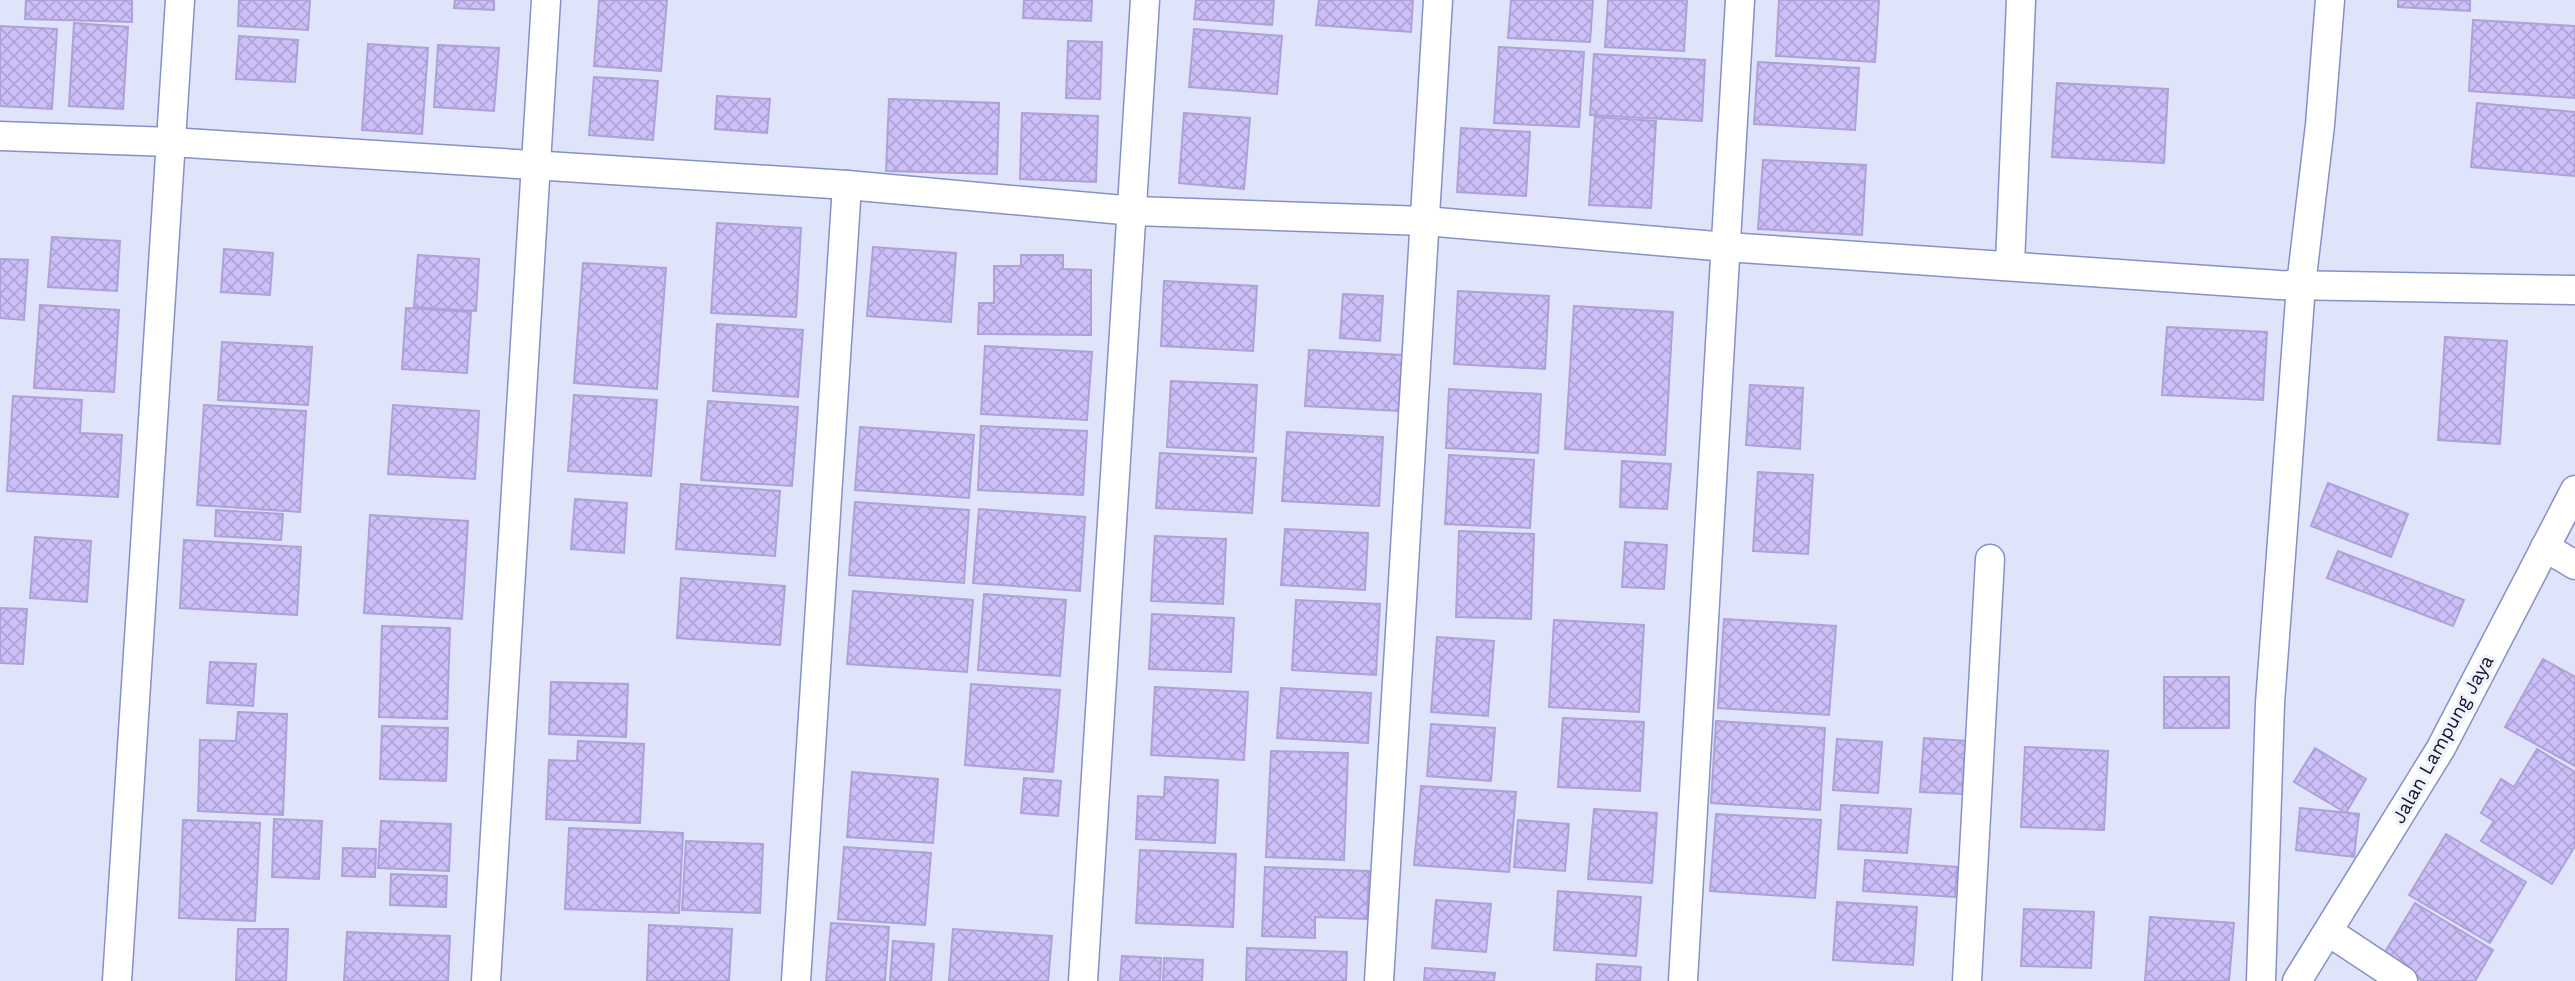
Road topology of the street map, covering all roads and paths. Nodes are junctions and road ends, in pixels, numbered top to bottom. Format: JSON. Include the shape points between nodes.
{"nodes":[{"id":1,"x":180,"y":0,"type":"edge"},
{"id":2,"x":546,"y":0,"type":"edge"},
{"id":3,"x":1145,"y":0,"type":"edge"},
{"id":4,"x":1438,"y":0,"type":"edge"},
{"id":5,"x":1740,"y":0,"type":"edge"},
{"id":6,"x":2021,"y":0,"type":"edge"},
{"id":7,"x":2330,"y":0,"type":"edge"},
{"id":8,"x":0,"y":136,"type":"edge"},
{"id":9,"x":171,"y":142,"type":"junction"},
{"id":10,"x":537,"y":166,"type":"junction"},
{"id":11,"x":847,"y":185,"type":"junction"},
{"id":12,"x":1134,"y":211,"type":"junction"},
{"id":13,"x":1425,"y":221,"type":"junction"},
{"id":14,"x":1727,"y":247,"type":"junction"},
{"id":15,"x":2010,"y":264,"type":"junction"},
{"id":16,"x":2301,"y":285,"type":"junction"},
{"id":17,"x":2575,"y":290,"type":"edge"},
{"id":18,"x":2575,"y":487,"type":"edge"},
{"id":19,"x":2545,"y":547,"type":"junction"},
{"id":20,"x":1990,"y":559,"type":"dead end"},
{"id":21,"x":2575,"y":565,"type":"edge"},
{"id":22,"x":2329,"y":932,"type":"junction"},
{"id":23,"x":117,"y":981,"type":"edge"},
{"id":24,"x":486,"y":981,"type":"edge"},
{"id":25,"x":796,"y":981,"type":"edge"},
{"id":26,"x":1083,"y":981,"type":"edge"},
{"id":27,"x":1379,"y":981,"type":"edge"},
{"id":28,"x":1683,"y":981,"type":"edge"},
{"id":29,"x":1967,"y":981,"type":"edge"},
{"id":30,"x":2261,"y":981,"type":"edge"},
{"id":31,"x":2297,"y":981,"type":"edge"},
{"id":32,"x":2403,"y":981,"type":"edge"}],
"edges":[{"from":1,"to":9,"type":"street"},
{"from":2,"to":10,"type":"street"},
{"from":3,"to":12,"type":"street"},
{"from":4,"to":13,"type":"street"},
{"from":5,"to":14,"type":"street"},
{"from":6,"to":15,"type":"street"},
{"from":7,"to":16,"type":"street"},
{"from":8,"to":9,"type":"street"},
{"from":9,"to":10,"type":"street"},
{"from":9,"to":23,"type":"street"},
{"from":10,"to":11,"type":"street"},
{"from":10,"to":24,"type":"street"},
{"from":11,"to":12,"type":"street"},
{"from":11,"to":25,"type":"street"},
{"from":12,"to":13,"type":"street"},
{"from":12,"to":26,"type":"street"},
{"from":13,"to":14,"type":"street"},
{"from":13,"to":27,"type":"street"},
{"from":14,"to":15,"type":"street"},
{"from":14,"to":28,"type":"street"},
{"from":15,"to":16,"type":"street"},
{"from":16,"to":17,"type":"street"},
{"from":16,"to":30,"type":"street","via":[[2270,704]]},
{"from":18,"to":19,"type":"street","name":"Jalan Lampung Jaya"},
{"from":19,"to":21,"type":"street"},
{"from":19,"to":22,"type":"street","name":"Jalan Lampung Jaya","via":[[2441,748]]},
{"from":20,"to":29,"type":"street"},
{"from":22,"to":31,"type":"street","name":"Jalan Lampung Jaya"},
{"from":22,"to":32,"type":"street"}]}
